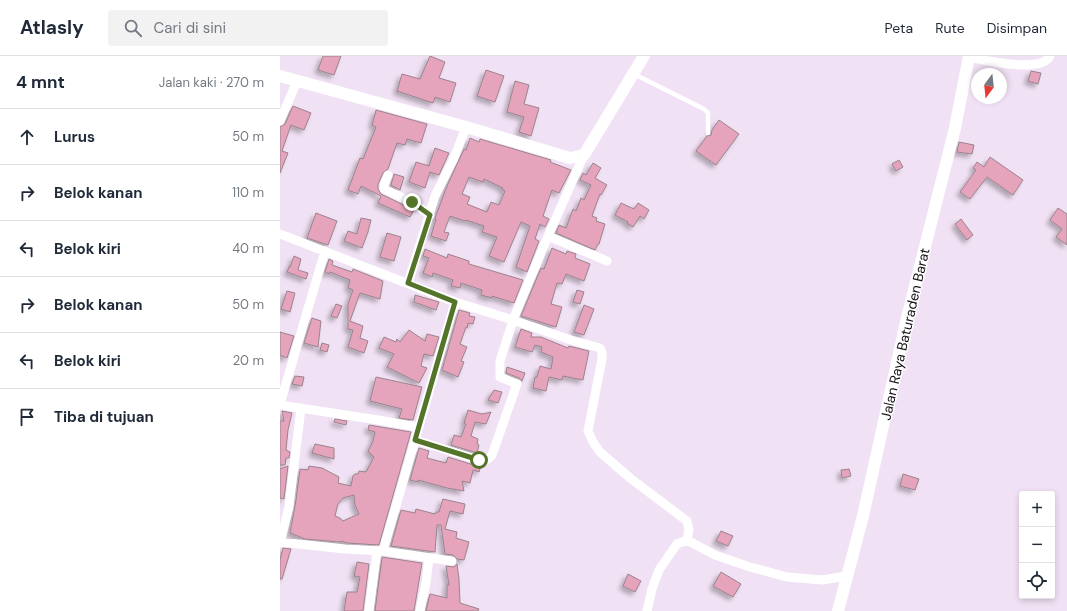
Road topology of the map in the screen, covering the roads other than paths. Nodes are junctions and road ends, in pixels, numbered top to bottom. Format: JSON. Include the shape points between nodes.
{"nodes":[{"id":1,"x":644,"y":56,"type":"edge"},
{"id":2,"x":1050,"y":56,"type":"edge"},
{"id":3,"x":968,"y":57,"type":"edge"},
{"id":4,"x":634,"y":74,"type":"junction"},
{"id":5,"x":280,"y":76,"type":"edge"},
{"id":6,"x":297,"y":81,"type":"junction"},
{"id":7,"x":280,"y":121,"type":"edge"},
{"id":8,"x":466,"y":127,"type":"junction"},
{"id":9,"x":708,"y":133,"type":"dead end"},
{"id":10,"x":584,"y":155,"type":"junction"},
{"id":11,"x":388,"y":175,"type":"dead end"},
{"id":12,"x":430,"y":215,"type":"junction"},
{"id":13,"x":280,"y":234,"type":"edge"},
{"id":14,"x":548,"y":236,"type":"junction"},
{"id":15,"x":325,"y":251,"type":"junction"},
{"id":16,"x":607,"y":261,"type":"dead end"},
{"id":17,"x":408,"y":283,"type":"junction"},
{"id":18,"x":455,"y":302,"type":"junction"},
{"id":19,"x":513,"y":320,"type":"junction"},
{"id":20,"x":280,"y":404,"type":"edge"},
{"id":21,"x":301,"y":408,"type":"junction"},
{"id":22,"x":418,"y":427,"type":"junction"},
{"id":23,"x":415,"y":440,"type":"junction"},
{"id":24,"x":687,"y":540,"type":"junction"},
{"id":25,"x":280,"y":542,"type":"edge"},
{"id":26,"x":380,"y":551,"type":"junction"},
{"id":27,"x":429,"y":558,"type":"junction"},
{"id":28,"x":452,"y":561,"type":"dead end"},
{"id":29,"x":847,"y":576,"type":"junction"},
{"id":30,"x":369,"y":611,"type":"edge"},
{"id":31,"x":420,"y":611,"type":"edge"},
{"id":32,"x":647,"y":611,"type":"edge"},
{"id":33,"x":838,"y":611,"type":"edge"}],
"edges":[{"from":1,"to":4,"type":"street"},
{"from":2,"to":3,"type":"street","via":[[1043,62],[1022,65]]},
{"from":3,"to":29,"type":"street","name":"Jalan Raya Baturaden Barat","via":[[955,128],[906,322],[863,516]]},
{"from":4,"to":9,"type":"lane","via":[[704,109],[708,113]]},
{"from":4,"to":10,"type":"street"},
{"from":5,"to":6,"type":"street"},
{"from":6,"to":7,"type":"street"},
{"from":6,"to":8,"type":"street"},
{"from":8,"to":10,"type":"street","via":[[570,158]]},
{"from":8,"to":12,"type":"street","via":[[435,196]]},
{"from":10,"to":14,"type":"street"},
{"from":11,"to":12,"type":"street","via":[[384,189],[412,202]]},
{"from":12,"to":17,"type":"street"},
{"from":13,"to":15,"type":"street"},
{"from":14,"to":16,"type":"street"},
{"from":14,"to":19,"type":"street"},
{"from":15,"to":17,"type":"street"},
{"from":15,"to":20,"type":"street"},
{"from":17,"to":18,"type":"street"},
{"from":18,"to":19,"type":"street"},
{"from":18,"to":22,"type":"street"},
{"from":19,"to":23,"type":"street","via":[[500,361],[500,377],[517,384],[492,455],[488,459],[479,460]]},
{"from":19,"to":24,"type":"street","via":[[600,348],[602,359],[588,431],[592,442],[630,478],[687,521]]},
{"from":20,"to":21,"type":"street"},
{"from":21,"to":22,"type":"street"},
{"from":21,"to":25,"type":"street","via":[[289,507]]},
{"from":22,"to":23,"type":"street"},
{"from":23,"to":26,"type":"street"},
{"from":24,"to":29,"type":"street","via":[[715,555],[787,577],[822,580]]},
{"from":24,"to":32,"type":"street","via":[[677,544],[659,570]]},
{"from":25,"to":26,"type":"street"},
{"from":26,"to":27,"type":"street"},
{"from":26,"to":30,"type":"street"},
{"from":27,"to":28,"type":"street"},
{"from":27,"to":31,"type":"street"},
{"from":29,"to":33,"type":"street","name":"Jalan Raya Baturaden Barat"}]}
